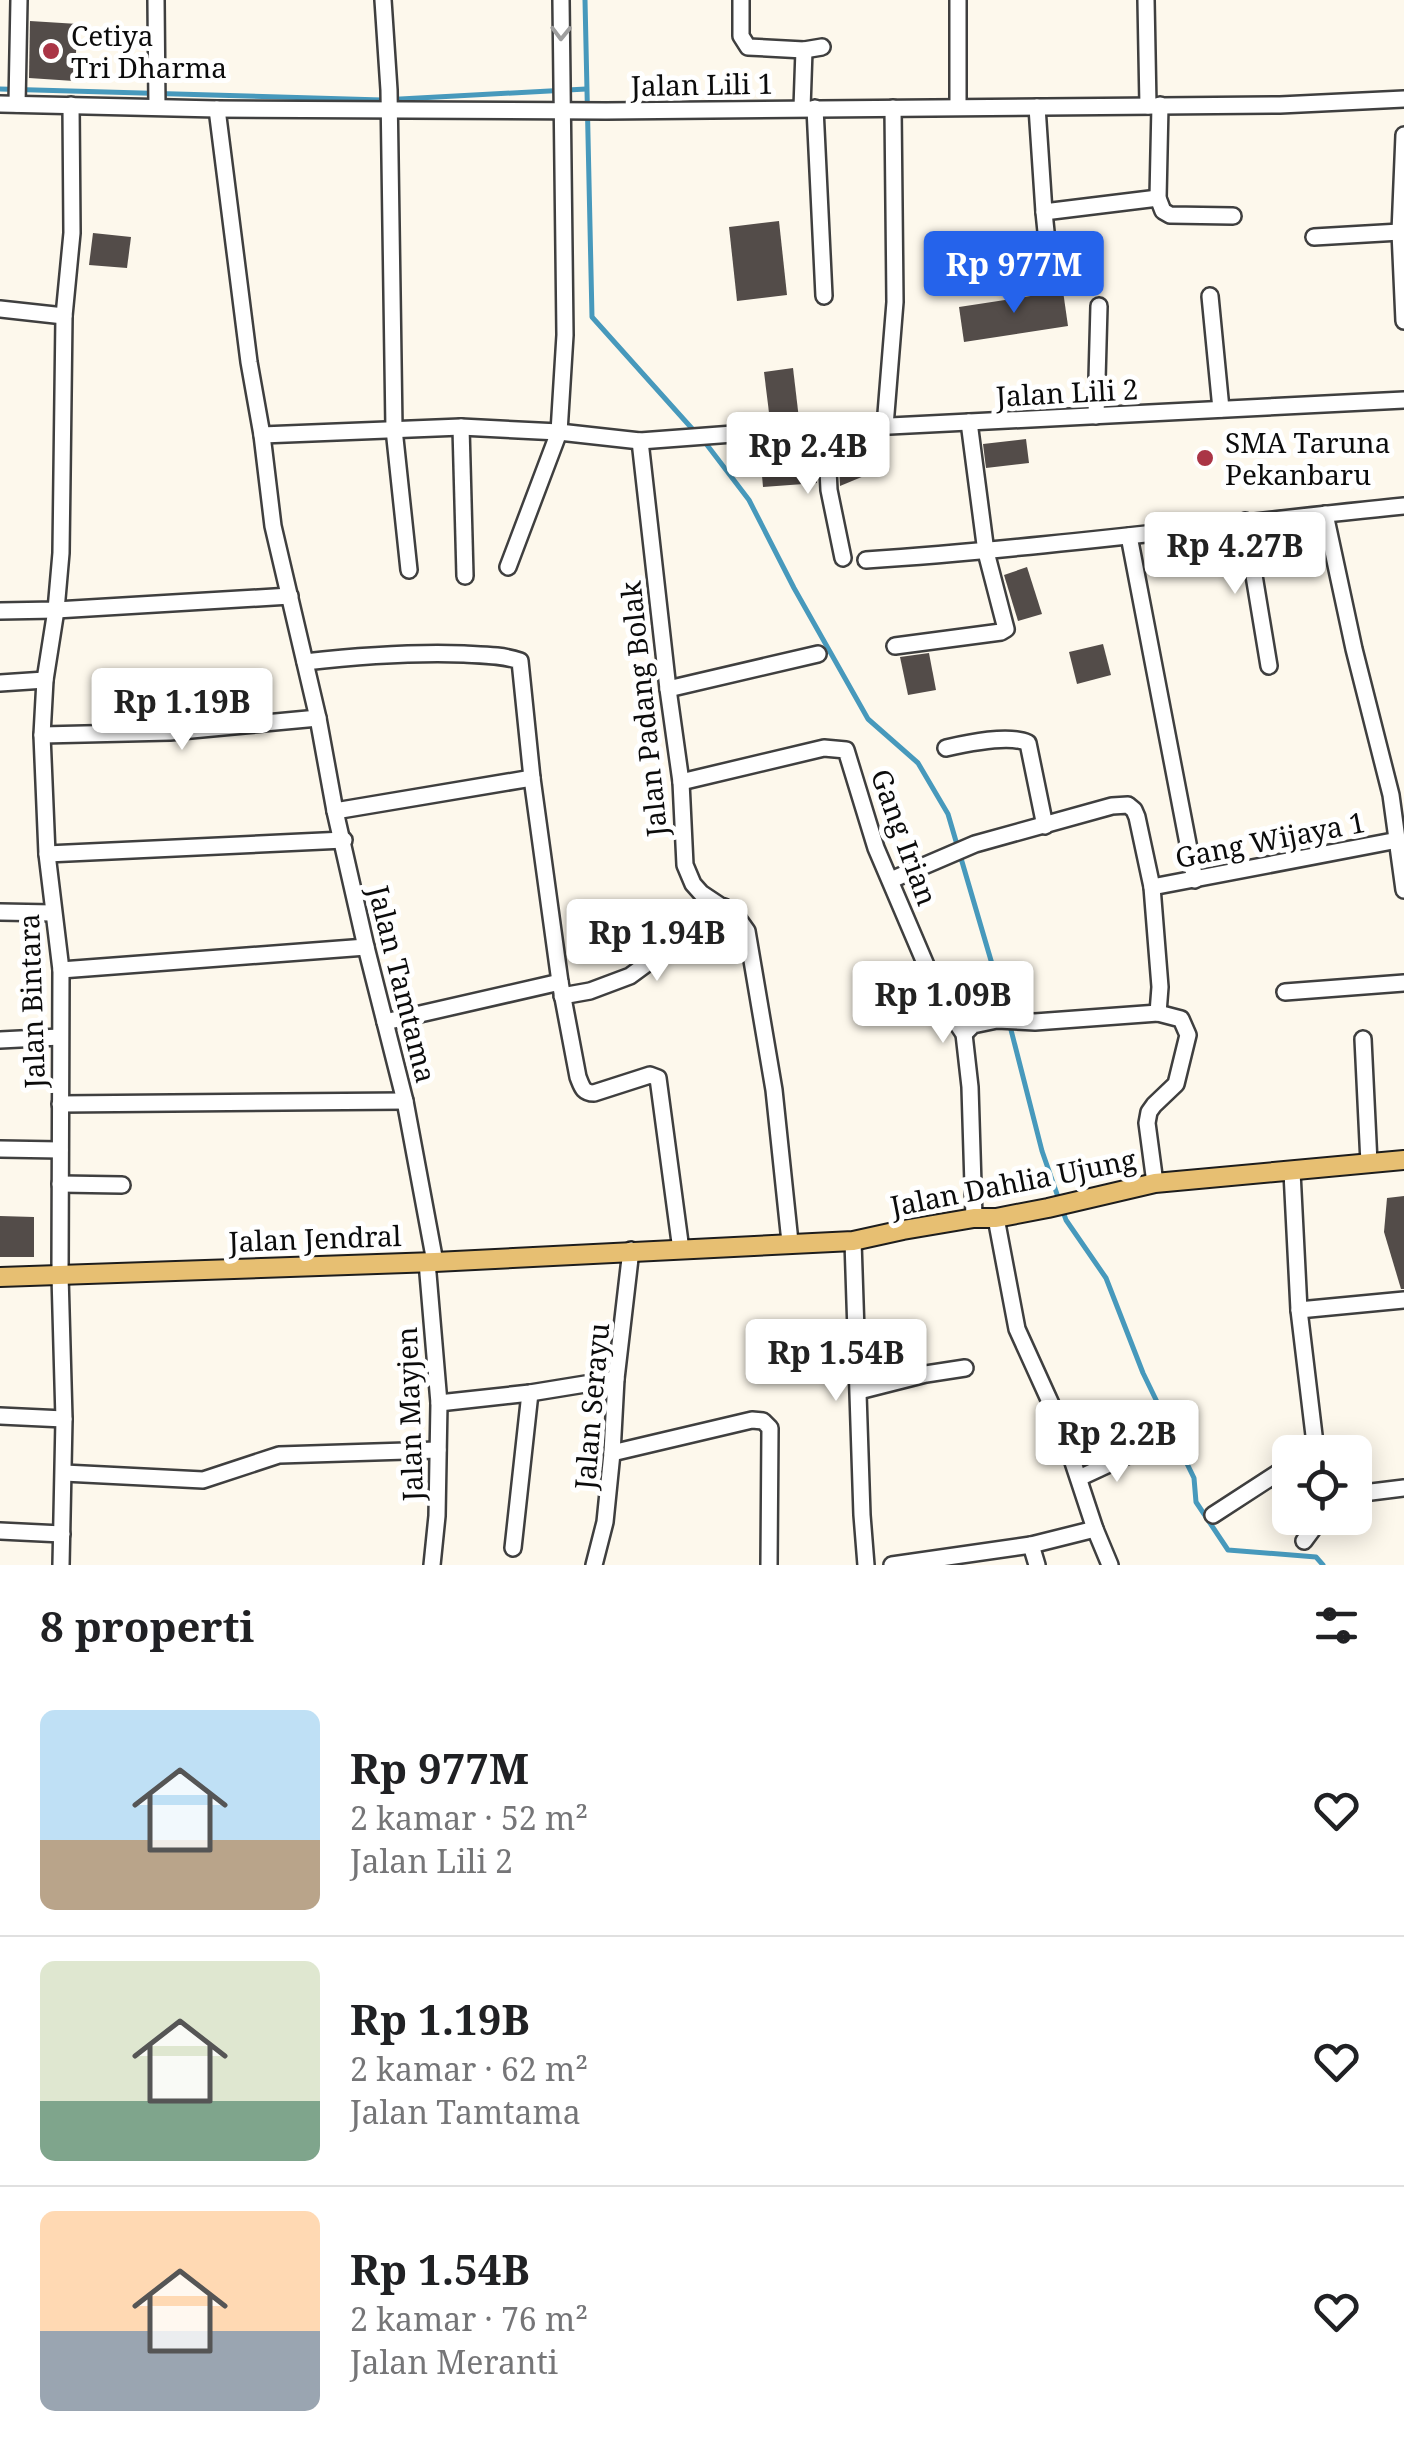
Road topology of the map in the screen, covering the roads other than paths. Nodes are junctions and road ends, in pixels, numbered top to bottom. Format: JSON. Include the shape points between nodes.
{"nodes":[{"id":1,"x":19,"y":0,"type":"edge"},
{"id":2,"x":156,"y":0,"type":"edge"},
{"id":3,"x":384,"y":0,"type":"edge"},
{"id":4,"x":562,"y":0,"type":"edge"},
{"id":5,"x":740,"y":0,"type":"edge"},
{"id":6,"x":958,"y":0,"type":"edge"},
{"id":7,"x":1146,"y":0,"type":"edge"},
{"id":8,"x":822,"y":46,"type":"dead end"},
{"id":9,"x":804,"y":50,"type":"junction"},
{"id":10,"x":1404,"y":100,"type":"edge"},
{"id":11,"x":11,"y":101,"type":"edge"},
{"id":12,"x":70,"y":105,"type":"junction"},
{"id":13,"x":564,"y":106,"type":"junction"},
{"id":14,"x":1037,"y":106,"type":"junction"},
{"id":15,"x":1154,"y":106,"type":"junction"},
{"id":16,"x":157,"y":107,"type":"junction"},
{"id":17,"x":958,"y":107,"type":"junction"},
{"id":18,"x":809,"y":108,"type":"junction"},
{"id":19,"x":893,"y":108,"type":"junction"},
{"id":20,"x":217,"y":109,"type":"junction"},
{"id":21,"x":388,"y":111,"type":"junction"},
{"id":22,"x":1404,"y":135,"type":"edge"},
{"id":23,"x":1158,"y":198,"type":"junction"},
{"id":24,"x":1044,"y":212,"type":"junction"},
{"id":25,"x":1233,"y":216,"type":"dead end"},
{"id":26,"x":1400,"y":232,"type":"junction"},
{"id":27,"x":1314,"y":237,"type":"dead end"},
{"id":28,"x":1051,"y":281,"type":"dead end"},
{"id":29,"x":824,"y":296,"type":"dead end"},
{"id":30,"x":1210,"y":296,"type":"dead end"},
{"id":31,"x":1099,"y":306,"type":"dead end"},
{"id":32,"x":0,"y":309,"type":"edge"},
{"id":33,"x":64,"y":316,"type":"junction"},
{"id":34,"x":1404,"y":321,"type":"edge"},
{"id":35,"x":1404,"y":400,"type":"edge"},
{"id":36,"x":1221,"y":410,"type":"junction"},
{"id":37,"x":1096,"y":416,"type":"junction"},
{"id":38,"x":969,"y":422,"type":"junction"},
{"id":39,"x":885,"y":426,"type":"junction"},
{"id":40,"x":462,"y":428,"type":"junction"},
{"id":41,"x":394,"y":429,"type":"junction"},
{"id":42,"x":826,"y":429,"type":"junction"},
{"id":43,"x":558,"y":432,"type":"junction"},
{"id":44,"x":262,"y":435,"type":"junction"},
{"id":45,"x":640,"y":441,"type":"junction"},
{"id":46,"x":1404,"y":506,"type":"edge"},
{"id":47,"x":1325,"y":514,"type":"junction"},
{"id":48,"x":1244,"y":522,"type":"junction"},
{"id":49,"x":1129,"y":536,"type":"junction"},
{"id":50,"x":986,"y":552,"type":"junction"},
{"id":51,"x":842,"y":558,"type":"dead end"},
{"id":52,"x":866,"y":560,"type":"dead end"},
{"id":53,"x":508,"y":567,"type":"dead end"},
{"id":54,"x":409,"y":570,"type":"dead end"},
{"id":55,"x":465,"y":576,"type":"dead end"},
{"id":56,"x":290,"y":596,"type":"junction"},
{"id":57,"x":56,"y":610,"type":"junction"},
{"id":58,"x":0,"y":611,"type":"edge"},
{"id":59,"x":895,"y":646,"type":"dead end"},
{"id":60,"x":818,"y":654,"type":"dead end"},
{"id":61,"x":305,"y":662,"type":"junction"},
{"id":62,"x":1269,"y":666,"type":"dead end"},
{"id":63,"x":45,"y":680,"type":"junction"},
{"id":64,"x":0,"y":683,"type":"edge"},
{"id":65,"x":668,"y":688,"type":"junction"},
{"id":66,"x":318,"y":718,"type":"junction"},
{"id":67,"x":42,"y":736,"type":"junction"},
{"id":68,"x":946,"y":748,"type":"dead end"},
{"id":69,"x":532,"y":778,"type":"junction"},
{"id":70,"x":681,"y":782,"type":"junction"},
{"id":71,"x":1404,"y":784,"type":"edge"},
{"id":72,"x":1391,"y":795,"type":"junction"},
{"id":73,"x":336,"y":812,"type":"junction"},
{"id":74,"x":1045,"y":826,"type":"junction"},
{"id":75,"x":344,"y":840,"type":"junction"},
{"id":76,"x":1398,"y":840,"type":"junction"},
{"id":77,"x":47,"y":854,"type":"junction"},
{"id":78,"x":892,"y":880,"type":"junction"},
{"id":79,"x":1194,"y":880,"type":"junction"},
{"id":80,"x":1152,"y":888,"type":"junction"},
{"id":81,"x":1404,"y":890,"type":"edge"},
{"id":82,"x":724,"y":907,"type":"junction"},
{"id":83,"x":0,"y":912,"type":"edge"},
{"id":84,"x":53,"y":913,"type":"junction"},
{"id":85,"x":366,"y":948,"type":"junction"},
{"id":86,"x":61,"y":970,"type":"junction"},
{"id":87,"x":1404,"y":983,"type":"edge"},
{"id":88,"x":561,"y":989,"type":"junction"},
{"id":89,"x":1285,"y":992,"type":"dead end"},
{"id":90,"x":1158,"y":1013,"type":"junction"},
{"id":91,"x":385,"y":1022,"type":"junction"},
{"id":92,"x":964,"y":1034,"type":"junction"},
{"id":93,"x":60,"y":1037,"type":"junction"},
{"id":94,"x":1363,"y":1039,"type":"dead end"},
{"id":95,"x":0,"y":1040,"type":"edge"},
{"id":96,"x":406,"y":1101,"type":"junction"},
{"id":97,"x":60,"y":1104,"type":"junction"},
{"id":98,"x":0,"y":1149,"type":"edge"},
{"id":99,"x":60,"y":1150,"type":"junction"},
{"id":100,"x":1404,"y":1160,"type":"edge"},
{"id":101,"x":1369,"y":1163,"type":"junction"},
{"id":102,"x":1292,"y":1172,"type":"junction"},
{"id":103,"x":60,"y":1184,"type":"junction"},
{"id":104,"x":122,"y":1184,"type":"dead end"},
{"id":105,"x":1155,"y":1184,"type":"junction"},
{"id":106,"x":974,"y":1218,"type":"junction"},
{"id":107,"x":996,"y":1218,"type":"junction"},
{"id":108,"x":853,"y":1241,"type":"junction"},
{"id":109,"x":790,"y":1242,"type":"junction"},
{"id":110,"x":631,"y":1250,"type":"junction"},
{"id":111,"x":681,"y":1250,"type":"junction"},
{"id":112,"x":431,"y":1262,"type":"junction"},
{"id":113,"x":60,"y":1275,"type":"junction"},
{"id":114,"x":0,"y":1277,"type":"edge"},
{"id":115,"x":1404,"y":1300,"type":"edge"},
{"id":116,"x":1300,"y":1310,"type":"junction"},
{"id":117,"x":965,"y":1368,"type":"dead end"},
{"id":118,"x":616,"y":1379,"type":"junction"},
{"id":119,"x":859,"y":1392,"type":"junction"},
{"id":120,"x":530,"y":1393,"type":"junction"},
{"id":121,"x":439,"y":1403,"type":"junction"},
{"id":122,"x":0,"y":1416,"type":"edge"},
{"id":123,"x":64,"y":1419,"type":"junction"},
{"id":124,"x":1312,"y":1435,"type":"edge"},
{"id":125,"x":438,"y":1450,"type":"junction"},
{"id":126,"x":1135,"y":1452,"type":"dead end"},
{"id":127,"x":612,"y":1453,"type":"junction"},
{"id":128,"x":64,"y":1473,"type":"junction"},
{"id":129,"x":1079,"y":1478,"type":"junction"},
{"id":130,"x":1272,"y":1478,"type":"edge"},
{"id":131,"x":1404,"y":1488,"type":"edge"},
{"id":132,"x":1372,"y":1492,"type":"edge"},
{"id":133,"x":1214,"y":1515,"type":"dead end"},
{"id":134,"x":1095,"y":1529,"type":"junction"},
{"id":135,"x":0,"y":1531,"type":"edge"},
{"id":136,"x":62,"y":1534,"type":"junction"},
{"id":137,"x":1309,"y":1535,"type":"edge"},
{"id":138,"x":1304,"y":1542,"type":"dead end"},
{"id":139,"x":1031,"y":1545,"type":"junction"},
{"id":140,"x":512,"y":1548,"type":"dead end"},
{"id":141,"x":61,"y":1565,"type":"edge"},
{"id":142,"x":432,"y":1565,"type":"edge"},
{"id":143,"x":594,"y":1565,"type":"edge"},
{"id":144,"x":769,"y":1565,"type":"edge"},
{"id":145,"x":866,"y":1565,"type":"edge"},
{"id":146,"x":892,"y":1565,"type":"edge"},
{"id":147,"x":1037,"y":1565,"type":"edge"},
{"id":148,"x":1110,"y":1565,"type":"edge"}],
"edges":[{"from":1,"to":11,"type":"street","via":[[19,67]]},
{"from":2,"to":16,"type":"street"},
{"from":3,"to":21,"type":"street"},
{"from":4,"to":13,"type":"street","one_way":true},
{"from":5,"to":9,"type":"street","via":[[741,36],[748,47]]},
{"from":6,"to":17,"type":"street"},
{"from":7,"to":15,"type":"street"},
{"from":8,"to":9,"type":"street"},
{"from":9,"to":18,"type":"street"},
{"from":10,"to":15,"type":"street","name":"Jalan Lili 1"},
{"from":11,"to":12,"type":"street","name":"Jalan Lili 1"},
{"from":12,"to":16,"type":"street","name":"Jalan Lili 1"},
{"from":12,"to":33,"type":"street","name":"Jalan Bintara","via":[[72,233]]},
{"from":13,"to":18,"type":"street","name":"Jalan Lili 1"},
{"from":13,"to":21,"type":"street","name":"Jalan Lili 1"},
{"from":13,"to":43,"type":"street"},
{"from":14,"to":15,"type":"street","name":"Jalan Lili 1"},
{"from":14,"to":17,"type":"street","name":"Jalan Lili 1"},
{"from":14,"to":24,"type":"street"},
{"from":15,"to":23,"type":"street"},
{"from":16,"to":20,"type":"street","name":"Jalan Lili 1"},
{"from":17,"to":19,"type":"street","name":"Jalan Lili 1"},
{"from":18,"to":19,"type":"street","name":"Jalan Lili 1"},
{"from":18,"to":29,"type":"street"},
{"from":19,"to":39,"type":"street","via":[[895,302]]},
{"from":20,"to":21,"type":"street","name":"Jalan Lili 1"},
{"from":20,"to":44,"type":"street","name":"Jalan Tamtama"},
{"from":21,"to":41,"type":"street"},
{"from":22,"to":26,"type":"street"},
{"from":23,"to":24,"type":"street"},
{"from":23,"to":25,"type":"street","via":[[1170,215]]},
{"from":24,"to":28,"type":"street"},
{"from":26,"to":27,"type":"street"},
{"from":26,"to":34,"type":"street"},
{"from":30,"to":36,"type":"street"},
{"from":31,"to":37,"type":"street"},
{"from":32,"to":33,"type":"street"},
{"from":33,"to":57,"type":"street","name":"Jalan Bintara"},
{"from":35,"to":36,"type":"street","name":"Jalan Lili 2"},
{"from":36,"to":37,"type":"street","name":"Jalan Lili 2"},
{"from":37,"to":38,"type":"street","name":"Jalan Lili 2"},
{"from":38,"to":39,"type":"street","name":"Jalan Lili 2"},
{"from":38,"to":50,"type":"street"},
{"from":39,"to":42,"type":"street","name":"Jalan Lili 2"},
{"from":40,"to":41,"type":"street"},
{"from":40,"to":43,"type":"street"},
{"from":40,"to":55,"type":"street"},
{"from":41,"to":44,"type":"street"},
{"from":41,"to":54,"type":"street"},
{"from":42,"to":45,"type":"street","name":"Jalan Lili 2"},
{"from":42,"to":51,"type":"street"},
{"from":43,"to":45,"type":"street"},
{"from":43,"to":53,"type":"street"},
{"from":44,"to":56,"type":"street","name":"Jalan Tamtama"},
{"from":45,"to":65,"type":"street","name":"Jalan Padang Bolak"},
{"from":46,"to":47,"type":"street"},
{"from":47,"to":48,"type":"street"},
{"from":47,"to":72,"type":"street"},
{"from":48,"to":49,"type":"street"},
{"from":48,"to":62,"type":"street"},
{"from":49,"to":50,"type":"street"},
{"from":49,"to":79,"type":"street"},
{"from":50,"to":52,"type":"street"},
{"from":50,"to":59,"type":"street","via":[[1006,629]]},
{"from":56,"to":57,"type":"street"},
{"from":56,"to":61,"type":"street","name":"Jalan Tamtama"},
{"from":57,"to":58,"type":"street"},
{"from":57,"to":63,"type":"street","name":"Jalan Bintara"},
{"from":60,"to":65,"type":"street"},
{"from":61,"to":66,"type":"street","name":"Jalan Tamtama"},
{"from":61,"to":69,"type":"street","via":[[440,653],[518,660]]},
{"from":63,"to":64,"type":"street"},
{"from":63,"to":67,"type":"street","name":"Jalan Bintara"},
{"from":65,"to":70,"type":"street","name":"Jalan Padang Bolak"},
{"from":66,"to":67,"type":"street"},
{"from":66,"to":73,"type":"street","name":"Jalan Tamtama"},
{"from":67,"to":77,"type":"street","name":"Jalan Bintara"},
{"from":68,"to":74,"type":"street","via":[[1028,743]]},
{"from":69,"to":73,"type":"street"},
{"from":69,"to":88,"type":"street"},
{"from":70,"to":78,"type":"street","name":"Gang Irian","via":[[845,748]]},
{"from":70,"to":82,"type":"street","name":"Jalan Padang Bolak","via":[[685,865],[701,893]]},
{"from":71,"to":72,"type":"street"},
{"from":72,"to":76,"type":"street"},
{"from":73,"to":75,"type":"street","name":"Jalan Tamtama"},
{"from":74,"to":78,"type":"street","via":[[975,844]]},
{"from":74,"to":80,"type":"street","via":[[1128,804],[1137,817]]},
{"from":75,"to":77,"type":"street"},
{"from":75,"to":85,"type":"street","name":"Jalan Tamtama"},
{"from":76,"to":79,"type":"street","name":"Gang Wijaya 1"},
{"from":76,"to":81,"type":"street"},
{"from":77,"to":84,"type":"street","name":"Jalan Bintara"},
{"from":78,"to":92,"type":"street","name":"Gang Irian","via":[[940,998]]},
{"from":79,"to":80,"type":"street","name":"Gang Wijaya 1"},
{"from":80,"to":90,"type":"street"},
{"from":82,"to":88,"type":"street","via":[[630,976],[600,988]]},
{"from":82,"to":109,"type":"street","name":"Jalan Padang Bolak","via":[[747,931]]},
{"from":83,"to":84,"type":"street"},
{"from":84,"to":86,"type":"street","name":"Jalan Bintara"},
{"from":85,"to":86,"type":"street"},
{"from":85,"to":91,"type":"street","name":"Jalan Tamtama"},
{"from":86,"to":93,"type":"street","name":"Jalan Bintara"},
{"from":87,"to":89,"type":"street"},
{"from":88,"to":91,"type":"street"},
{"from":88,"to":111,"type":"street","via":[[582,1089],[658,1078]]},
{"from":90,"to":92,"type":"street","via":[[997,1020]]},
{"from":90,"to":105,"type":"street","via":[[1182,1019],[1188,1034],[1176,1084],[1149,1112]]},
{"from":91,"to":96,"type":"street","name":"Jalan Tamtama"},
{"from":92,"to":106,"type":"street","name":"Gang Irian"},
{"from":93,"to":95,"type":"street"},
{"from":93,"to":97,"type":"street","name":"Jalan Bintara"},
{"from":94,"to":101,"type":"street"},
{"from":96,"to":97,"type":"street"},
{"from":96,"to":112,"type":"street","name":"Jalan Tamtama"},
{"from":97,"to":99,"type":"street","name":"Jalan Bintara"},
{"from":98,"to":99,"type":"street"},
{"from":99,"to":103,"type":"street","name":"Jalan Bintara"},
{"from":100,"to":101,"type":"main road","name":"Jalan Dahlia Ujung"},
{"from":101,"to":102,"type":"main road","name":"Jalan Dahlia Ujung"},
{"from":102,"to":105,"type":"main road","name":"Jalan Dahlia Ujung"},
{"from":102,"to":116,"type":"street"},
{"from":103,"to":104,"type":"street"},
{"from":103,"to":113,"type":"street","name":"Jalan Bintara"},
{"from":105,"to":107,"type":"main road","name":"Jalan Dahlia Ujung"},
{"from":106,"to":107,"type":"main road","name":"Jalan Dahlia Ujung"},
{"from":106,"to":108,"type":"main road","name":"Jalan Dahlia Ujung"},
{"from":107,"to":129,"type":"street","via":[[1017,1329]]},
{"from":108,"to":109,"type":"main road","name":"Jalan Dahlia Ujung"},
{"from":108,"to":119,"type":"street"},
{"from":109,"to":111,"type":"main road","name":"Jalan Dahlia Ujung"},
{"from":110,"to":111,"type":"main road","name":"Jalan Dahlia Ujung"},
{"from":110,"to":112,"type":"main road","name":"Jalan Jendral"},
{"from":110,"to":118,"type":"street","name":"Jalan Serayu"},
{"from":112,"to":113,"type":"main road","name":"Jalan Jendral"},
{"from":112,"to":121,"type":"street","name":"Jalan Mayjen"},
{"from":113,"to":114,"type":"main road","name":"Jalan Jendral"},
{"from":113,"to":123,"type":"street","name":"Jalan Bintara"},
{"from":115,"to":116,"type":"street"},
{"from":116,"to":124,"type":"street"},
{"from":117,"to":119,"type":"street"},
{"from":118,"to":120,"type":"street"},
{"from":118,"to":127,"type":"street","name":"Jalan Serayu"},
{"from":119,"to":145,"type":"street"},
{"from":120,"to":121,"type":"street"},
{"from":120,"to":140,"type":"street"},
{"from":121,"to":125,"type":"street","name":"Jalan Mayjen"},
{"from":122,"to":123,"type":"street"},
{"from":123,"to":128,"type":"street","name":"Jalan Bintara"},
{"from":125,"to":128,"type":"street","via":[[278,1455],[203,1480]]},
{"from":125,"to":142,"type":"street","name":"Jalan Mayjen"},
{"from":126,"to":129,"type":"street"},
{"from":127,"to":143,"type":"street","name":"Jalan Serayu"},
{"from":127,"to":144,"type":"street","via":[[763,1421],[770,1428]]},
{"from":128,"to":136,"type":"street","name":"Jalan Bintara"},
{"from":129,"to":134,"type":"street"},
{"from":130,"to":133,"type":"street"},
{"from":131,"to":132,"type":"street"},
{"from":134,"to":139,"type":"street"},
{"from":134,"to":148,"type":"street"},
{"from":135,"to":136,"type":"street"},
{"from":136,"to":141,"type":"street","name":"Jalan Bintara"},
{"from":137,"to":138,"type":"street"},
{"from":139,"to":146,"type":"street"},
{"from":139,"to":147,"type":"street"}]}
